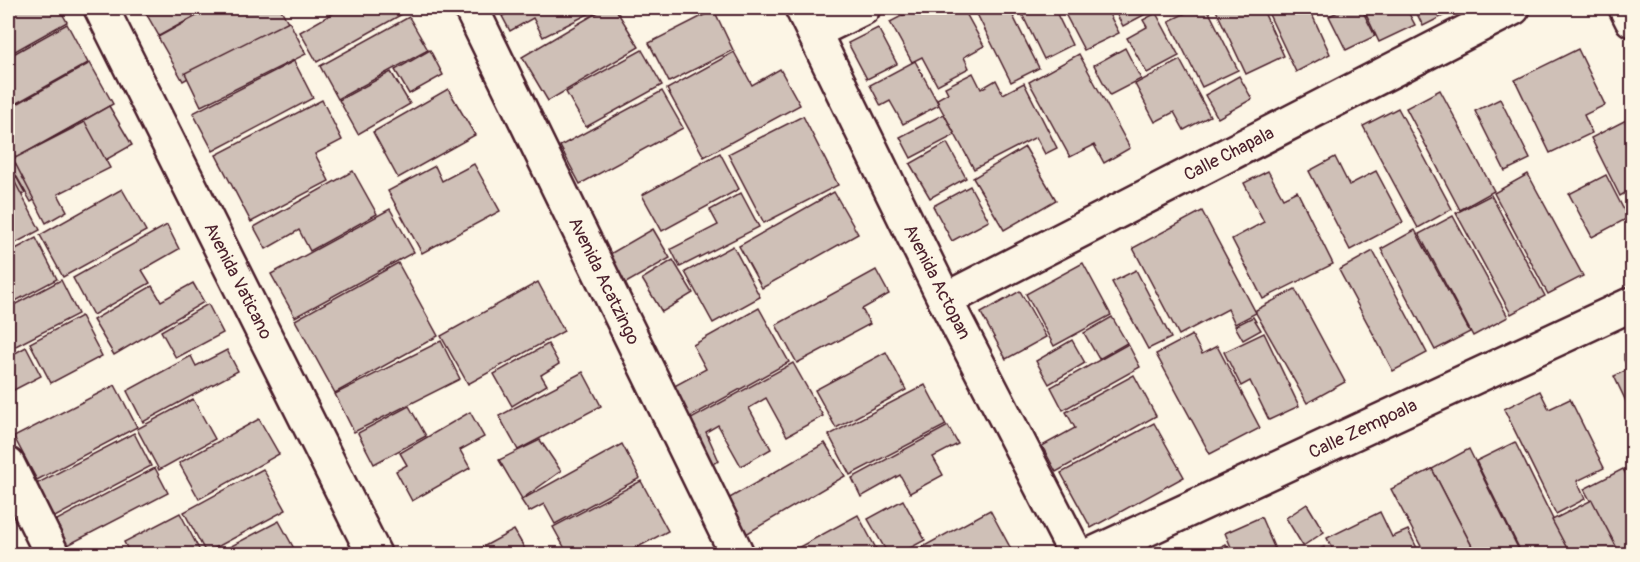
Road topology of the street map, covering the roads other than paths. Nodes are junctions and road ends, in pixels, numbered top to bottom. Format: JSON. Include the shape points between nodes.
{"nodes":[{"id":1,"x":101,"y":8,"type":"edge"},
{"id":2,"x":471,"y":8,"type":"edge"},
{"id":3,"x":863,"y":8,"type":"edge"},
{"id":4,"x":1513,"y":8,"type":"edge"},
{"id":5,"x":1626,"y":8,"type":"edge"},
{"id":6,"x":808,"y":20,"type":"edge"},
{"id":7,"x":1632,"y":20,"type":"edge"},
{"id":8,"x":945,"y":300,"type":"junction"},
{"id":9,"x":1632,"y":304,"type":"edge"},
{"id":10,"x":8,"y":465,"type":"edge"},
{"id":11,"x":52,"y":555,"type":"edge"},
{"id":12,"x":374,"y":555,"type":"edge"},
{"id":13,"x":738,"y":555,"type":"edge"},
{"id":14,"x":1076,"y":555,"type":"edge"},
{"id":15,"x":1093,"y":555,"type":"edge"}],
"edges":[{"from":1,"to":12,"type":"street","name":"Avenida Vaticano"},
{"from":2,"to":13,"type":"street","name":"Avenida Acatzingo"},
{"from":3,"to":6,"type":"street"},
{"from":4,"to":8,"type":"street","name":"Calle Chapala"},
{"from":5,"to":7,"type":"street"},
{"from":6,"to":8,"type":"street","name":"Avenida Actopan"},
{"from":8,"to":14,"type":"street","name":"Avenida Actopan"},
{"from":9,"to":15,"type":"street","name":"Calle Zempoala"},
{"from":10,"to":11,"type":"street"}]}
